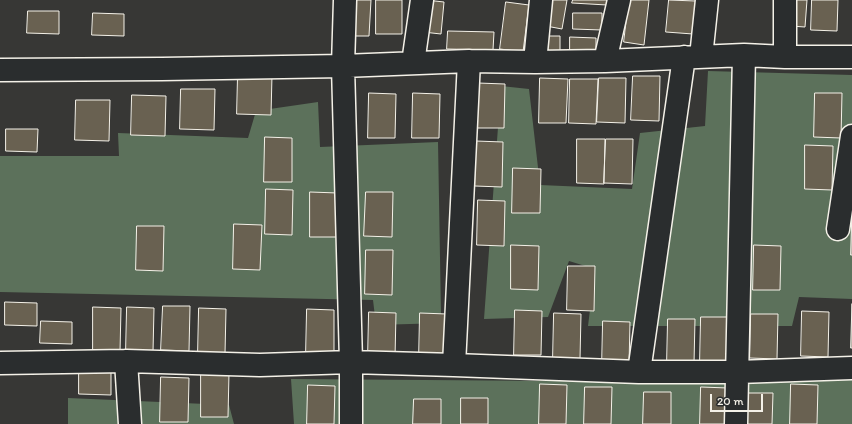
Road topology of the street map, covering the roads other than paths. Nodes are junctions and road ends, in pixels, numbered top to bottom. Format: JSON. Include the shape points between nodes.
{"nodes":[{"id":1,"x":345,"y":0,"type":"edge"},
{"id":2,"x":422,"y":0,"type":"edge"},
{"id":3,"x":542,"y":0,"type":"edge"},
{"id":4,"x":619,"y":0,"type":"edge"},
{"id":5,"x":707,"y":0,"type":"edge"},
{"id":6,"x":785,"y":0,"type":"edge"},
{"id":7,"x":744,"y":55,"type":"junction"},
{"id":8,"x":693,"y":57,"type":"junction"},
{"id":9,"x":785,"y":57,"type":"junction"},
{"id":10,"x":852,"y":57,"type":"edge"},
{"id":11,"x":468,"y":61,"type":"junction"},
{"id":12,"x":605,"y":61,"type":"junction"},
{"id":13,"x":535,"y":62,"type":"junction"},
{"id":14,"x":413,"y":63,"type":"junction"},
{"id":15,"x":343,"y":66,"type":"junction"},
{"id":16,"x":0,"y":70,"type":"edge"},
{"id":17,"x":852,"y":136,"type":"edge"},
{"id":18,"x":838,"y":229,"type":"dead end"},
{"id":19,"x":126,"y":361,"type":"junction"},
{"id":20,"x":350,"y":362,"type":"junction"},
{"id":21,"x":0,"y":363,"type":"edge"},
{"id":22,"x":454,"y":365,"type":"junction"},
{"id":23,"x":852,"y":368,"type":"edge"},
{"id":24,"x":639,"y":372,"type":"junction"},
{"id":25,"x":738,"y":372,"type":"junction"},
{"id":26,"x":130,"y":424,"type":"edge"},
{"id":27,"x":351,"y":424,"type":"edge"},
{"id":28,"x":736,"y":424,"type":"edge"}],
"edges":[{"from":1,"to":15,"type":"street"},
{"from":2,"to":14,"type":"street"},
{"from":3,"to":13,"type":"street"},
{"from":4,"to":12,"type":"street"},
{"from":5,"to":8,"type":"street"},
{"from":6,"to":9,"type":"street"},
{"from":7,"to":8,"type":"street"},
{"from":7,"to":9,"type":"street"},
{"from":7,"to":25,"type":"street"},
{"from":8,"to":12,"type":"street"},
{"from":8,"to":24,"type":"street"},
{"from":9,"to":10,"type":"street"},
{"from":11,"to":13,"type":"street"},
{"from":11,"to":14,"type":"street"},
{"from":11,"to":22,"type":"street"},
{"from":12,"to":13,"type":"street"},
{"from":14,"to":15,"type":"street"},
{"from":15,"to":16,"type":"street"},
{"from":15,"to":20,"type":"street"},
{"from":17,"to":18,"type":"street"},
{"from":19,"to":20,"type":"street","via":[[260,365]]},
{"from":19,"to":21,"type":"street"},
{"from":19,"to":26,"type":"street"},
{"from":20,"to":22,"type":"street"},
{"from":20,"to":27,"type":"street"},
{"from":22,"to":24,"type":"street"},
{"from":23,"to":25,"type":"street"},
{"from":24,"to":25,"type":"street"},
{"from":25,"to":28,"type":"street"}]}
